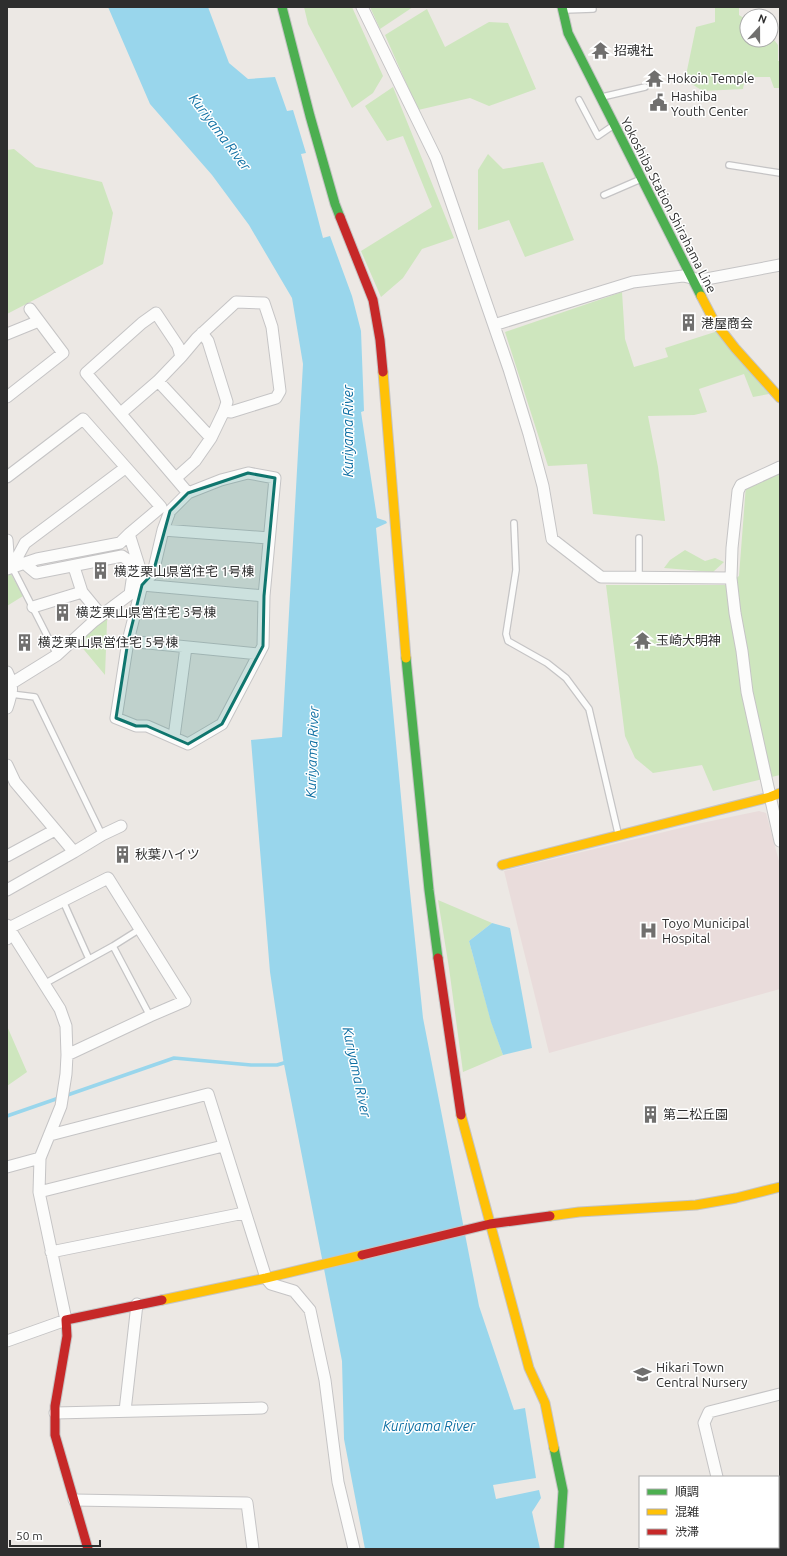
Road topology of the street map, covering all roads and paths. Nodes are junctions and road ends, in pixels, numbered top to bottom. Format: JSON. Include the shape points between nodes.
{"nodes":[{"id":1,"x":282,"y":7,"type":"edge"},
{"id":2,"x":362,"y":7,"type":"edge"},
{"id":3,"x":562,"y":9,"type":"edge"},
{"id":4,"x":593,"y":9,"type":"dead end"},
{"id":5,"x":645,"y":87,"type":"dead end"},
{"id":6,"x":600,"y":97,"type":"junction"},
{"id":7,"x":579,"y":100,"type":"dead end"},
{"id":8,"x":614,"y":125,"type":"junction"},
{"id":9,"x":729,"y":165,"type":"dead end"},
{"id":10,"x":780,"y":173,"type":"edge"},
{"id":11,"x":642,"y":179,"type":"junction"},
{"id":12,"x":604,"y":195,"type":"dead end"},
{"id":13,"x":780,"y":265,"type":"edge"},
{"id":14,"x":691,"y":277,"type":"junction"},
{"id":15,"x":30,"y":309,"type":"dead end"},
{"id":16,"x":39,"y":321,"type":"junction"},
{"id":17,"x":495,"y":326,"type":"junction"},
{"id":18,"x":202,"y":333,"type":"junction"},
{"id":19,"x":7,"y":334,"type":"edge"},
{"id":20,"x":181,"y":357,"type":"junction"},
{"id":21,"x":158,"y":380,"type":"junction"},
{"id":22,"x":7,"y":397,"type":"edge"},
{"id":23,"x":780,"y":398,"type":"edge"},
{"id":24,"x":224,"y":411,"type":"junction"},
{"id":25,"x":121,"y":413,"type":"junction"},
{"id":26,"x":211,"y":438,"type":"junction"},
{"id":27,"x":780,"y":467,"type":"edge"},
{"id":28,"x":125,"y":468,"type":"junction"},
{"id":29,"x":7,"y":477,"type":"edge"},
{"id":30,"x":176,"y":478,"type":"junction"},
{"id":31,"x":188,"y":493,"type":"junction"},
{"id":32,"x":514,"y":523,"type":"dead end"},
{"id":33,"x":163,"y":530,"type":"junction"},
{"id":34,"x":129,"y":534,"type":"junction"},
{"id":35,"x":269,"y":538,"type":"junction"},
{"id":36,"x":639,"y":538,"type":"dead end"},
{"id":37,"x":7,"y":540,"type":"edge"},
{"id":38,"x":8,"y":554,"type":"edge"},
{"id":39,"x":24,"y":563,"type":"junction"},
{"id":40,"x":74,"y":567,"type":"junction"},
{"id":41,"x":10,"y":568,"type":"edge"},
{"id":42,"x":639,"y":578,"type":"junction"},
{"id":43,"x":731,"y":578,"type":"junction"},
{"id":44,"x":142,"y":585,"type":"junction"},
{"id":45,"x":82,"y":592,"type":"junction"},
{"id":46,"x":130,"y":594,"type":"junction"},
{"id":47,"x":264,"y":596,"type":"junction"},
{"id":48,"x":33,"y":607,"type":"junction"},
{"id":49,"x":101,"y":615,"type":"junction"},
{"id":50,"x":128,"y":642,"type":"junction"},
{"id":51,"x":186,"y":647,"type":"junction"},
{"id":52,"x":258,"y":654,"type":"junction"},
{"id":53,"x":57,"y":655,"type":"junction"},
{"id":54,"x":7,"y":672,"type":"edge"},
{"id":55,"x":10,"y":688,"type":"edge"},
{"id":56,"x":7,"y":708,"type":"edge"},
{"id":57,"x":174,"y":736,"type":"junction"},
{"id":58,"x":7,"y":765,"type":"edge"},
{"id":59,"x":780,"y":793,"type":"edge"},
{"id":60,"x":770,"y":797,"type":"junction"},
{"id":61,"x":121,"y":826,"type":"dead end"},
{"id":62,"x":55,"y":830,"type":"junction"},
{"id":63,"x":102,"y":835,"type":"junction"},
{"id":64,"x":619,"y":836,"type":"junction"},
{"id":65,"x":780,"y":841,"type":"edge"},
{"id":66,"x":74,"y":852,"type":"junction"},
{"id":67,"x":7,"y":856,"type":"edge"},
{"id":68,"x":502,"y":865,"type":"dead end"},
{"id":69,"x":7,"y":890,"type":"edge"},
{"id":70,"x":63,"y":901,"type":"junction"},
{"id":71,"x":8,"y":926,"type":"edge"},
{"id":72,"x":140,"y":929,"type":"junction"},
{"id":73,"x":7,"y":939,"type":"edge"},
{"id":74,"x":113,"y":946,"type":"junction"},
{"id":75,"x":89,"y":959,"type":"junction"},
{"id":76,"x":44,"y":984,"type":"junction"},
{"id":77,"x":150,"y":1016,"type":"junction"},
{"id":78,"x":68,"y":1056,"type":"junction"},
{"id":79,"x":50,"y":1135,"type":"junction"},
{"id":80,"x":223,"y":1146,"type":"junction"},
{"id":81,"x":40,"y":1158,"type":"junction"},
{"id":82,"x":7,"y":1167,"type":"edge"},
{"id":83,"x":780,"y":1187,"type":"edge"},
{"id":84,"x":39,"y":1192,"type":"junction"},
{"id":85,"x":244,"y":1213,"type":"junction"},
{"id":86,"x":490,"y":1224,"type":"junction"},
{"id":87,"x":51,"y":1252,"type":"junction"},
{"id":88,"x":266,"y":1278,"type":"junction"},
{"id":89,"x":137,"y":1304,"type":"junction"},
{"id":90,"x":66,"y":1320,"type":"junction"},
{"id":91,"x":7,"y":1341,"type":"edge"},
{"id":92,"x":780,"y":1394,"type":"edge"},
{"id":93,"x":262,"y":1408,"type":"dead end"},
{"id":94,"x":125,"y":1411,"type":"junction"},
{"id":95,"x":55,"y":1413,"type":"junction"},
{"id":96,"x":717,"y":1476,"type":"edge"},
{"id":97,"x":74,"y":1500,"type":"junction"},
{"id":98,"x":88,"y":1549,"type":"edge"},
{"id":99,"x":253,"y":1549,"type":"edge"},
{"id":100,"x":354,"y":1549,"type":"edge"},
{"id":101,"x":559,"y":1549,"type":"edge"}],
"edges":[{"from":1,"to":86,"type":"street","via":[[335,204],[373,300],[380,340],[410,711],[429,890],[461,1118]]},
{"from":2,"to":17,"type":"street","via":[[436,158]]},
{"from":3,"to":4,"type":"lane"},
{"from":3,"to":6,"type":"street","name":"Yokoshiba Station Shirahama Line","via":[[568,33]]},
{"from":5,"to":6,"type":"lane"},
{"from":6,"to":8,"type":"street","name":"Yokoshiba Station Shirahama Line"},
{"from":7,"to":8,"type":"lane","via":[[598,136]]},
{"from":8,"to":11,"type":"street","name":"Yokoshiba Station Shirahama Line"},
{"from":9,"to":10,"type":"lane"},
{"from":11,"to":12,"type":"lane"},
{"from":11,"to":14,"type":"street","name":"Yokoshiba Station Shirahama Line"},
{"from":13,"to":14,"type":"street","via":[[701,280]]},
{"from":14,"to":17,"type":"street","via":[[633,282]]},
{"from":14,"to":23,"type":"street","name":"Yokoshiba Station Shirahama Line","via":[[714,322]]},
{"from":15,"to":16,"type":"street"},
{"from":16,"to":19,"type":"street"},
{"from":16,"to":22,"type":"street","via":[[63,353]]},
{"from":17,"to":42,"type":"street","via":[[529,434],[552,540],[602,576]]},
{"from":18,"to":20,"type":"street"},
{"from":18,"to":24,"type":"street","via":[[208,341],[227,402]]},
{"from":18,"to":24,"type":"street","via":[[236,302],[264,303],[272,327],[280,391],[276,398],[231,412]]},
{"from":20,"to":21,"type":"street"},
{"from":20,"to":25,"type":"street","via":[[178,346],[156,313],[86,373]]},
{"from":21,"to":25,"type":"street"},
{"from":21,"to":26,"type":"street"},
{"from":24,"to":26,"type":"street"},
{"from":25,"to":30,"type":"street"},
{"from":26,"to":30,"type":"street","via":[[195,461]]},
{"from":27,"to":43,"type":"street","via":[[741,485],[738,491]]},
{"from":28,"to":29,"type":"street","via":[[83,420]]},
{"from":28,"to":34,"type":"street","via":[[161,507]]},
{"from":28,"to":41,"type":"street","via":[[25,544]]},
{"from":30,"to":31,"type":"street"},
{"from":31,"to":33,"type":"street","via":[[170,510]]},
{"from":31,"to":35,"type":"street","via":[[248,473],[275,478]]},
{"from":32,"to":64,"type":"lane","via":[[516,570],[506,634],[508,641],[547,663],[566,678],[589,709]]},
{"from":33,"to":35,"type":"street"},
{"from":33,"to":44,"type":"street","via":[[153,573]]},
{"from":34,"to":39,"type":"street","via":[[120,543]]},
{"from":34,"to":44,"type":"street","via":[[141,572]]},
{"from":35,"to":47,"type":"street"},
{"from":36,"to":42,"type":"lane"},
{"from":37,"to":38,"type":"street"},
{"from":38,"to":41,"type":"street"},
{"from":39,"to":40,"type":"street","via":[[36,573]]},
{"from":39,"to":41,"type":"street"},
{"from":40,"to":45,"type":"street"},
{"from":40,"to":46,"type":"street","via":[[122,556],[134,567]]},
{"from":41,"to":48,"type":"lane"},
{"from":42,"to":43,"type":"street"},
{"from":43,"to":60,"type":"street","via":[[747,692]]},
{"from":44,"to":46,"type":"street"},
{"from":44,"to":47,"type":"street"},
{"from":44,"to":50,"type":"street"},
{"from":45,"to":48,"type":"street"},
{"from":45,"to":49,"type":"street"},
{"from":46,"to":49,"type":"street"},
{"from":47,"to":52,"type":"street","via":[[264,646]]},
{"from":48,"to":53,"type":"lane"},
{"from":49,"to":53,"type":"street"},
{"from":50,"to":51,"type":"street"},
{"from":50,"to":57,"type":"street","via":[[116,718]]},
{"from":51,"to":52,"type":"street"},
{"from":51,"to":57,"type":"street"},
{"from":52,"to":57,"type":"street","via":[[222,724],[188,744]]},
{"from":53,"to":55,"type":"street"},
{"from":54,"to":55,"type":"street"},
{"from":55,"to":56,"type":"street"},
{"from":55,"to":63,"type":"lane","via":[[35,697]]},
{"from":58,"to":62,"type":"street","via":[[15,782]]},
{"from":59,"to":60,"type":"street"},
{"from":60,"to":64,"type":"street"},
{"from":60,"to":65,"type":"street"},
{"from":61,"to":63,"type":"street"},
{"from":62,"to":66,"type":"street"},
{"from":62,"to":67,"type":"street"},
{"from":63,"to":66,"type":"street"},
{"from":64,"to":68,"type":"street"},
{"from":66,"to":69,"type":"street"},
{"from":70,"to":71,"type":"street"},
{"from":70,"to":72,"type":"street","via":[[108,878]]},
{"from":70,"to":75,"type":"lane"},
{"from":71,"to":73,"type":"street"},
{"from":71,"to":76,"type":"street"},
{"from":72,"to":74,"type":"lane"},
{"from":72,"to":77,"type":"street","via":[[186,1001]]},
{"from":74,"to":75,"type":"lane"},
{"from":74,"to":77,"type":"lane"},
{"from":75,"to":76,"type":"lane"},
{"from":76,"to":78,"type":"street","via":[[60,1009],[66,1026]]},
{"from":77,"to":78,"type":"street"},
{"from":78,"to":79,"type":"street","via":[[61,1106]]},
{"from":79,"to":80,"type":"street","via":[[208,1094]]},
{"from":79,"to":81,"type":"street"},
{"from":80,"to":84,"type":"street"},
{"from":80,"to":85,"type":"street"},
{"from":81,"to":82,"type":"street"},
{"from":81,"to":84,"type":"street"},
{"from":83,"to":86,"type":"street","via":[[696,1205],[579,1212]]},
{"from":84,"to":87,"type":"street"},
{"from":85,"to":87,"type":"street"},
{"from":85,"to":88,"type":"street"},
{"from":86,"to":88,"type":"street"},
{"from":86,"to":101,"type":"street","via":[[529,1368],[545,1403],[563,1491]]},
{"from":87,"to":90,"type":"street"},
{"from":88,"to":89,"type":"street"},
{"from":88,"to":100,"type":"street","via":[[271,1284],[294,1291],[310,1310],[325,1380],[338,1482]]},
{"from":89,"to":90,"type":"street"},
{"from":89,"to":94,"type":"street"},
{"from":90,"to":91,"type":"street"},
{"from":90,"to":95,"type":"street","via":[[68,1336]]},
{"from":92,"to":96,"type":"street","via":[[709,1412],[704,1423]]},
{"from":93,"to":94,"type":"street"},
{"from":94,"to":95,"type":"street"},
{"from":95,"to":97,"type":"street","via":[[55,1435]]},
{"from":97,"to":98,"type":"street"},
{"from":97,"to":99,"type":"street","via":[[247,1503]]}]}
